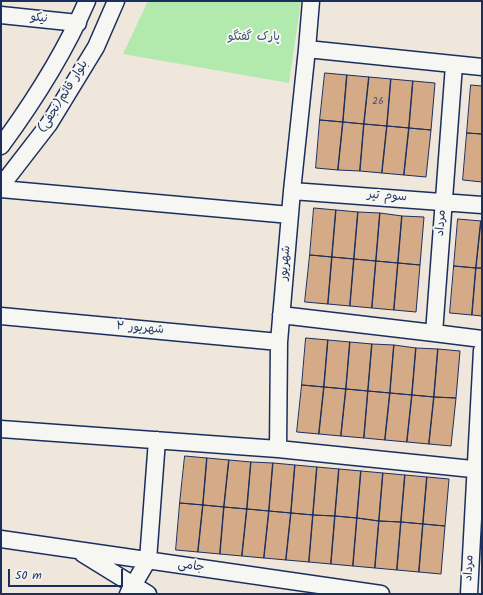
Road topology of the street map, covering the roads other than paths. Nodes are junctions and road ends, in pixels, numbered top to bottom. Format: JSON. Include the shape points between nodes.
{"nodes":[{"id":1,"x":87,"y":1,"type":"edge"},
{"id":2,"x":116,"y":1,"type":"edge"},
{"id":3,"x":310,"y":1,"type":"edge"},
{"id":4,"x":1,"y":15,"type":"edge"},
{"id":5,"x":78,"y":23,"type":"junction"},
{"id":6,"x":307,"y":49,"type":"junction"},
{"id":7,"x":454,"y":65,"type":"junction"},
{"id":8,"x":482,"y":67,"type":"edge"},
{"id":9,"x":1,"y":146,"type":"edge"},
{"id":10,"x":1,"y":187,"type":"edge"},
{"id":11,"x":292,"y":191,"type":"junction"},
{"id":12,"x":444,"y":201,"type":"junction"},
{"id":13,"x":482,"y":204,"type":"edge"},
{"id":14,"x":290,"y":215,"type":"junction"},
{"id":15,"x":281,"y":315,"type":"junction"},
{"id":16,"x":1,"y":316,"type":"edge"},
{"id":17,"x":434,"y":333,"type":"junction"},
{"id":18,"x":482,"y":339,"type":"edge"},
{"id":19,"x":279,"y":342,"type":"junction"},
{"id":20,"x":482,"y":350,"type":"edge"},
{"id":21,"x":1,"y":429,"type":"edge"},
{"id":22,"x":157,"y":440,"type":"junction"},
{"id":23,"x":278,"y":449,"type":"junction"},
{"id":24,"x":479,"y":470,"type":"edge"},
{"id":25,"x":1,"y":539,"type":"edge"},
{"id":26,"x":77,"y":550,"type":"junction"},
{"id":27,"x":148,"y":560,"type":"junction"},
{"id":28,"x":320,"y":585,"type":"junction"},
{"id":29,"x":131,"y":590,"type":"edge"},
{"id":30,"x":148,"y":594,"type":"edge"},
{"id":31,"x":333,"y":594,"type":"edge"},
{"id":32,"x":381,"y":594,"type":"edge"},
{"id":33,"x":469,"y":594,"type":"edge"}],
"edges":[{"from":1,"to":5,"type":"street","name":"بلوار قائم(نجفی)"},
{"from":2,"to":10,"type":"street","name":"بلوار قائم(نجفی)","via":[[96,47],[49,124]]},
{"from":3,"to":6,"type":"street","name":"شهریور"},
{"from":4,"to":5,"type":"street","name":"نیکو"},
{"from":5,"to":9,"type":"street","name":"بلوار قائم(نجفی)","via":[[25,113]]},
{"from":6,"to":7,"type":"street"},
{"from":6,"to":11,"type":"street","name":"شهریور"},
{"from":7,"to":8,"type":"street"},
{"from":7,"to":12,"type":"street","name":"مرداد"},
{"from":10,"to":14,"type":"street"},
{"from":11,"to":12,"type":"street","name":"سوم تیر"},
{"from":11,"to":14,"type":"street","name":"شهریور"},
{"from":12,"to":13,"type":"street","name":"سوم تیر"},
{"from":12,"to":17,"type":"street","name":"مرداد"},
{"from":14,"to":15,"type":"street","name":"شهریور"},
{"from":15,"to":17,"type":"street"},
{"from":15,"to":19,"type":"street","name":"شهریور"},
{"from":16,"to":19,"type":"street","name":"شهریور ۲"},
{"from":17,"to":18,"type":"street"},
{"from":19,"to":23,"type":"street","name":"شهریور"},
{"from":20,"to":24,"type":"street","name":"مرداد"},
{"from":21,"to":22,"type":"street"},
{"from":22,"to":23,"type":"street"},
{"from":22,"to":27,"type":"street"},
{"from":23,"to":24,"type":"street"},
{"from":24,"to":33,"type":"street","name":"مرداد"},
{"from":25,"to":26,"type":"street","name":"جامی"},
{"from":26,"to":27,"type":"street","name":"جامی"},
{"from":26,"to":29,"type":"street"},
{"from":27,"to":28,"type":"street","name":"جامی"},
{"from":27,"to":29,"type":"street"},
{"from":28,"to":31,"type":"street"},
{"from":28,"to":32,"type":"street","name":"جامی"},
{"from":29,"to":30,"type":"street"}]}
